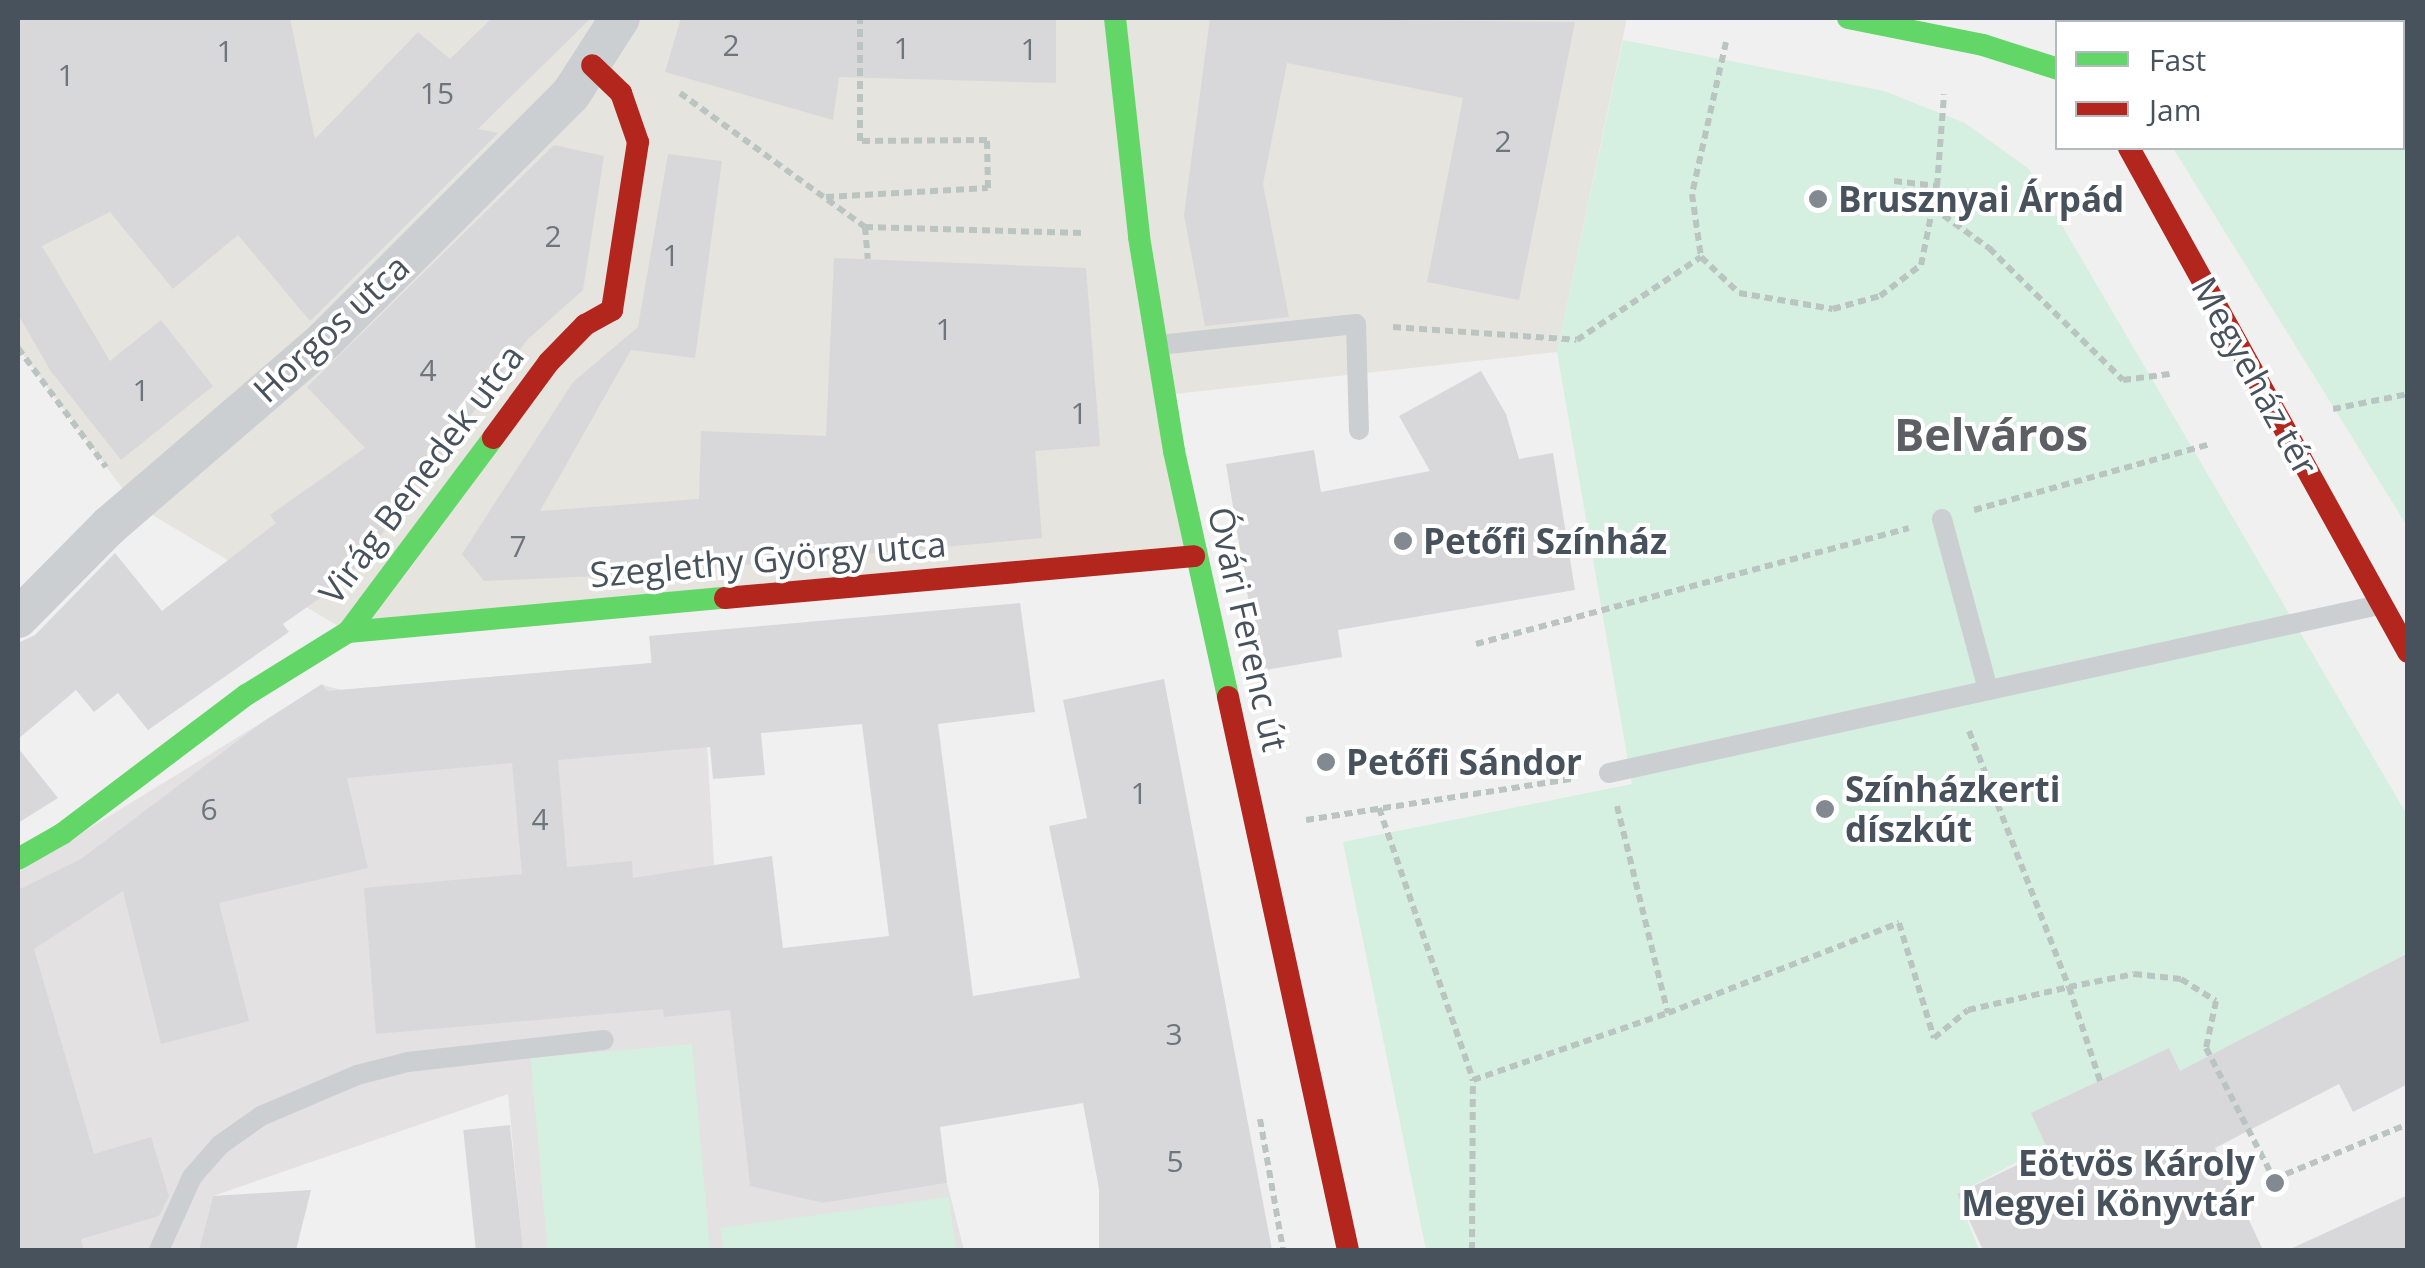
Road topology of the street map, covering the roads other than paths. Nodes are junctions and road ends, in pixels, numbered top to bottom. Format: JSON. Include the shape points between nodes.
{"nodes":[{"id":1,"x":1116,"y":18,"type":"edge"},
{"id":2,"x":1848,"y":18,"type":"edge"},
{"id":3,"x":606,"y":42,"type":"edge"},
{"id":4,"x":2055,"y":67,"type":"edge"},
{"id":5,"x":2130,"y":150,"type":"edge"},
{"id":6,"x":1157,"y":346,"type":"junction"},
{"id":7,"x":1359,"y":430,"type":"dead end"},
{"id":8,"x":1942,"y":519,"type":"road end"},
{"id":9,"x":1194,"y":556,"type":"junction"},
{"id":10,"x":2380,"y":604,"type":"junction"},
{"id":11,"x":18,"y":618,"type":"edge"},
{"id":12,"x":348,"y":632,"type":"junction"},
{"id":13,"x":2408,"y":652,"type":"edge"},
{"id":14,"x":1988,"y":690,"type":"junction"},
{"id":15,"x":1609,"y":773,"type":"road end"},
{"id":16,"x":18,"y":859,"type":"edge"},
{"id":17,"x":604,"y":1040,"type":"dead end"},
{"id":18,"x":159,"y":1250,"type":"edge"},
{"id":19,"x":1348,"y":1250,"type":"edge"}],
"edges":[{"from":1,"to":6,"type":"street","name":"Óvári Ferenc út","via":[[1117,70]]},
{"from":2,"to":4,"type":"street","via":[[1984,45]]},
{"from":3,"to":11,"type":"street","name":"Horgos utca","via":[[571,94],[326,340],[134,504]]},
{"from":3,"to":12,"type":"street","name":"Virág Benedek utca","via":[[638,142],[612,310],[585,325],[549,362]]},
{"from":5,"to":10,"type":"street","name":"Megyeház tér"},
{"from":6,"to":7,"type":"lane","via":[[1356,324]]},
{"from":6,"to":9,"type":"street","name":"Óvári Ferenc út"},
{"from":8,"to":14,"type":"lane"},
{"from":9,"to":12,"type":"street","name":"Szeglethy György utca"},
{"from":9,"to":19,"type":"street","name":"Óvári Ferenc út"},
{"from":10,"to":13,"type":"street","name":"Megyeház tér"},
{"from":10,"to":14,"type":"lane"},
{"from":12,"to":16,"type":"street","name":"Virág Benedek utca","via":[[246,695],[62,834]]},
{"from":14,"to":15,"type":"lane"},
{"from":17,"to":18,"type":"lane","via":[[408,1062],[357,1075],[261,1116],[220,1145],[192,1177]]}]}
